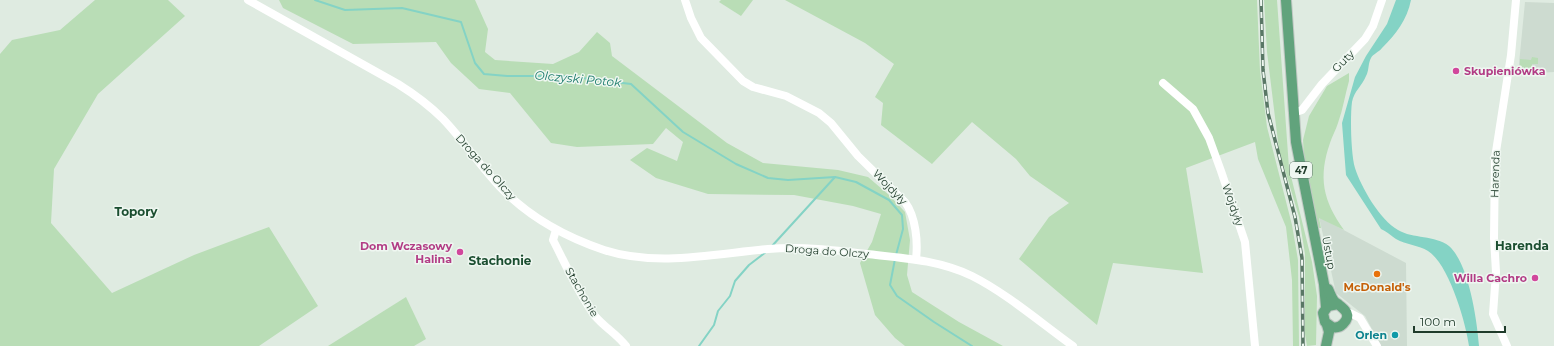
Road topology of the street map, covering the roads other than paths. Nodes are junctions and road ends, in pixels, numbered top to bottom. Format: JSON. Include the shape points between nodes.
{"nodes":[{"id":1,"x":248,"y":0,"type":"edge"},
{"id":2,"x":685,"y":0,"type":"edge"},
{"id":3,"x":1286,"y":0,"type":"edge"},
{"id":4,"x":1382,"y":0,"type":"edge"},
{"id":5,"x":1516,"y":0,"type":"edge"},
{"id":6,"x":1163,"y":82,"type":"dead end"},
{"id":7,"x":1293,"y":113,"type":"junction"},
{"id":8,"x":556,"y":230,"type":"junction"},
{"id":9,"x":916,"y":259,"type":"junction"},
{"id":10,"x":1324,"y":284,"type":"junction"},
{"id":11,"x":1338,"y":304,"type":"junction"},
{"id":12,"x":1326,"y":307,"type":"junction"},
{"id":13,"x":1346,"y":311,"type":"junction"},
{"id":14,"x":1363,"y":321,"type":"junction"},
{"id":15,"x":1327,"y":325,"type":"junction"},
{"id":16,"x":1341,"y":325,"type":"junction"},
{"id":17,"x":626,"y":346,"type":"edge"},
{"id":18,"x":1073,"y":346,"type":"edge"},
{"id":19,"x":1255,"y":346,"type":"edge"},
{"id":20,"x":1326,"y":346,"type":"edge"},
{"id":21,"x":1332,"y":346,"type":"edge"},
{"id":22,"x":1377,"y":346,"type":"edge"},
{"id":23,"x":1507,"y":346,"type":"edge"}],
"edges":[{"from":1,"to":8,"type":"street","name":"Droga do Olczy","via":[[416,96],[444,120],[508,194]]},
{"from":2,"to":9,"type":"street","name":"Wojdyły","via":[[691,18],[706,45],[743,81],[805,105],[831,123],[858,156],[909,207],[917,244]]},
{"from":3,"to":7,"type":"main road","number":"47"},
{"from":4,"to":7,"type":"street","name":"Guty","via":[[1373,26],[1364,39],[1325,80],[1302,110]]},
{"from":5,"to":23,"type":"street","name":"Harenda","via":[[1511,55],[1494,158],[1493,228],[1496,272],[1493,314]]},
{"from":6,"to":19,"type":"street","name":"Wojdyły","via":[[1193,109],[1210,138],[1224,178],[1245,242]]},
{"from":7,"to":10,"type":"main road","name":"Ustup","number":"47","via":[[1298,153]]},
{"from":8,"to":9,"type":"street","name":"Droga do Olczy","via":[[605,250],[647,258],[816,248]]},
{"from":8,"to":17,"type":"street","name":"Stachonie","via":[[552,240],[582,296],[601,323]]},
{"from":9,"to":18,"type":"street","via":[[949,267],[976,278]]},
{"from":10,"to":11,"type":"main road","name":"Ustup","number":"47"},
{"from":10,"to":12,"type":"main road","name":"Ustup","number":"47"},
{"from":11,"to":12,"type":"main road"},
{"from":11,"to":13,"type":"main road","number":"47"},
{"from":12,"to":15,"type":"main road","number":"47","via":[[1323,315]]},
{"from":13,"to":14,"type":"street"},
{"from":13,"to":16,"type":"main road","via":[[1347,318]]},
{"from":14,"to":16,"type":"street","via":[[1353,320]]},
{"from":14,"to":22,"type":"street"},
{"from":15,"to":16,"type":"main road"},
{"from":15,"to":20,"type":"main road","number":"47"},
{"from":16,"to":21,"type":"main road","via":[[1333,337]]}]}
